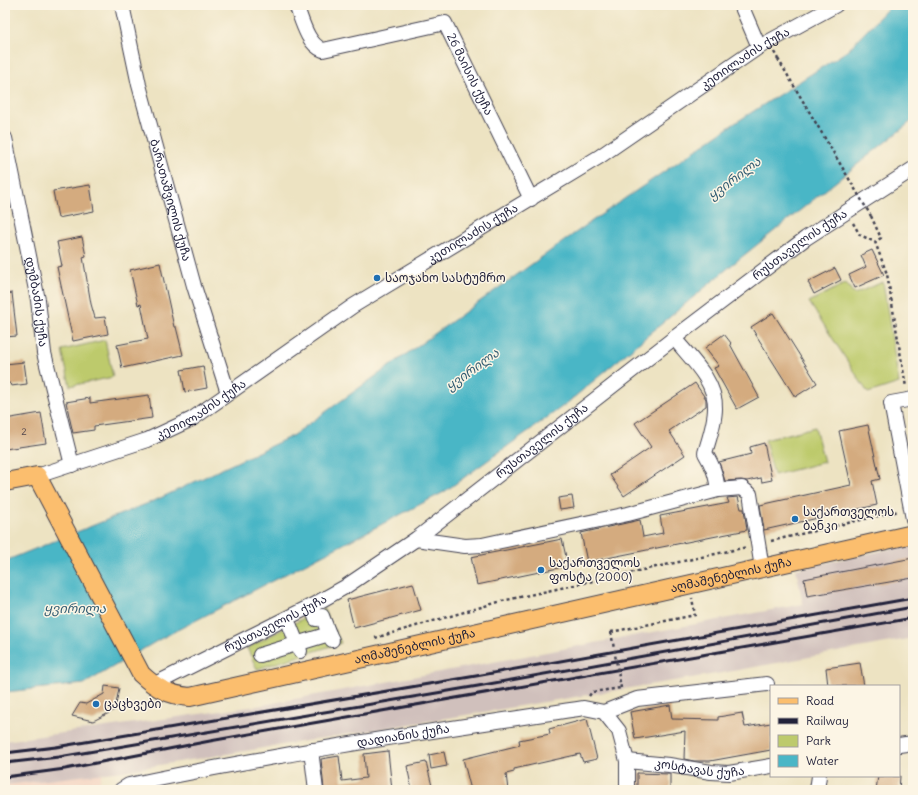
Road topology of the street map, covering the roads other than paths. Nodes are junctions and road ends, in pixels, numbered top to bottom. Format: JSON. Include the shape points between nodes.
{"nodes":[{"id":1,"x":122,"y":5,"type":"edge"},
{"id":2,"x":296,"y":5,"type":"edge"},
{"id":3,"x":741,"y":5,"type":"edge"},
{"id":4,"x":836,"y":5,"type":"edge"},
{"id":5,"x":759,"y":46,"type":"junction"},
{"id":6,"x":5,"y":138,"type":"edge"},
{"id":7,"x":913,"y":169,"type":"edge"},
{"id":8,"x":531,"y":199,"type":"junction"},
{"id":9,"x":674,"y":338,"type":"junction"},
{"id":10,"x":228,"y":394,"type":"junction"},
{"id":11,"x":911,"y":399,"type":"edge"},
{"id":12,"x":72,"y":465,"type":"junction"},
{"id":13,"x":37,"y":476,"type":"junction"},
{"id":14,"x":5,"y":482,"type":"edge"},
{"id":15,"x":718,"y":490,"type":"junction"},
{"id":16,"x":913,"y":518,"type":"edge"},
{"id":17,"x":913,"y":534,"type":"edge"},
{"id":18,"x":416,"y":539,"type":"junction"},
{"id":19,"x":762,"y":568,"type":"junction"},
{"id":20,"x":314,"y":613,"type":"dead end"},
{"id":21,"x":290,"y":626,"type":"dead end"},
{"id":22,"x":299,"y":647,"type":"junction"},
{"id":23,"x":260,"y":655,"type":"dead end"},
{"id":24,"x":147,"y":680,"type":"junction"},
{"id":25,"x":767,"y":684,"type":"dead end"},
{"id":26,"x":604,"y":712,"type":"junction"},
{"id":27,"x":913,"y":743,"type":"edge"},
{"id":28,"x":900,"y":745,"type":"edge"},
{"id":29,"x":311,"y":750,"type":"junction"},
{"id":30,"x":627,"y":761,"type":"junction"},
{"id":31,"x":770,"y":766,"type":"edge"},
{"id":32,"x":819,"y":777,"type":"edge"},
{"id":33,"x":121,"y":790,"type":"edge"},
{"id":34,"x":316,"y":790,"type":"edge"},
{"id":35,"x":627,"y":790,"type":"edge"},
{"id":36,"x":817,"y":790,"type":"edge"}],
"edges":[{"from":1,"to":10,"type":"street","name":"ბარათაშვილის ქუჩა","via":[[139,85],[194,286]]},
{"from":2,"to":8,"type":"street","name":"26 მაისის ქუჩა","via":[[312,41],[323,50],[445,23]]},
{"from":3,"to":5,"type":"street"},
{"from":4,"to":5,"type":"street","name":"კეთილაძის ქუჩა"},
{"from":5,"to":8,"type":"street","name":"კეთილაძის ქუჩა","via":[[599,157]]},
{"from":6,"to":12,"type":"street","name":"დუმბაძის ქუჩა","via":[[38,300],[44,354]]},
{"from":7,"to":9,"type":"street","name":"რუსთაველის ქუჩა","via":[[806,238]]},
{"from":8,"to":10,"type":"street","name":"კეთილაძის ქუჩა","via":[[353,306]]},
{"from":9,"to":15,"type":"street","via":[[701,371],[715,398],[705,453],[714,470]]},
{"from":9,"to":18,"type":"street","name":"რუსთაველის ქუჩა"},
{"from":10,"to":12,"type":"street","name":"კეთილაძის ქუჩა","via":[[192,419],[147,440]]},
{"from":11,"to":16,"type":"street","via":[[891,403]]},
{"from":12,"to":13,"type":"street","name":"კეთილაძის ქუჩა"},
{"from":13,"to":14,"type":"main road"},
{"from":13,"to":24,"type":"main road"},
{"from":15,"to":18,"type":"street","via":[[628,514],[482,545],[465,546]]},
{"from":15,"to":19,"type":"street","via":[[742,488],[750,494]]},
{"from":17,"to":19,"type":"main road","name":"აღმაშენებლის ქუჩა"},
{"from":18,"to":24,"type":"street","name":"რუსთაველის ქუჩა","via":[[345,587],[313,605]]},
{"from":19,"to":24,"type":"main road","name":"აღმაშენებლის ქუჩა","via":[[190,697],[174,696]]},
{"from":20,"to":22,"type":"street","via":[[316,619],[322,616],[331,637]]},
{"from":21,"to":22,"type":"street"},
{"from":22,"to":23,"type":"street"},
{"from":25,"to":26,"type":"street","via":[[637,698]]},
{"from":26,"to":29,"type":"street","name":"დადიანის ქუჩა","via":[[584,708]]},
{"from":26,"to":30,"type":"street","via":[[619,732]]},
{"from":27,"to":28,"type":"street"},
{"from":29,"to":33,"type":"street","name":"დადიანის ქუჩა","via":[[187,772],[129,785]]},
{"from":29,"to":34,"type":"street"},
{"from":30,"to":31,"type":"street","name":"კოსტავას ქუჩა","via":[[729,773]]},
{"from":30,"to":35,"type":"street"},
{"from":32,"to":36,"type":"street"}]}
